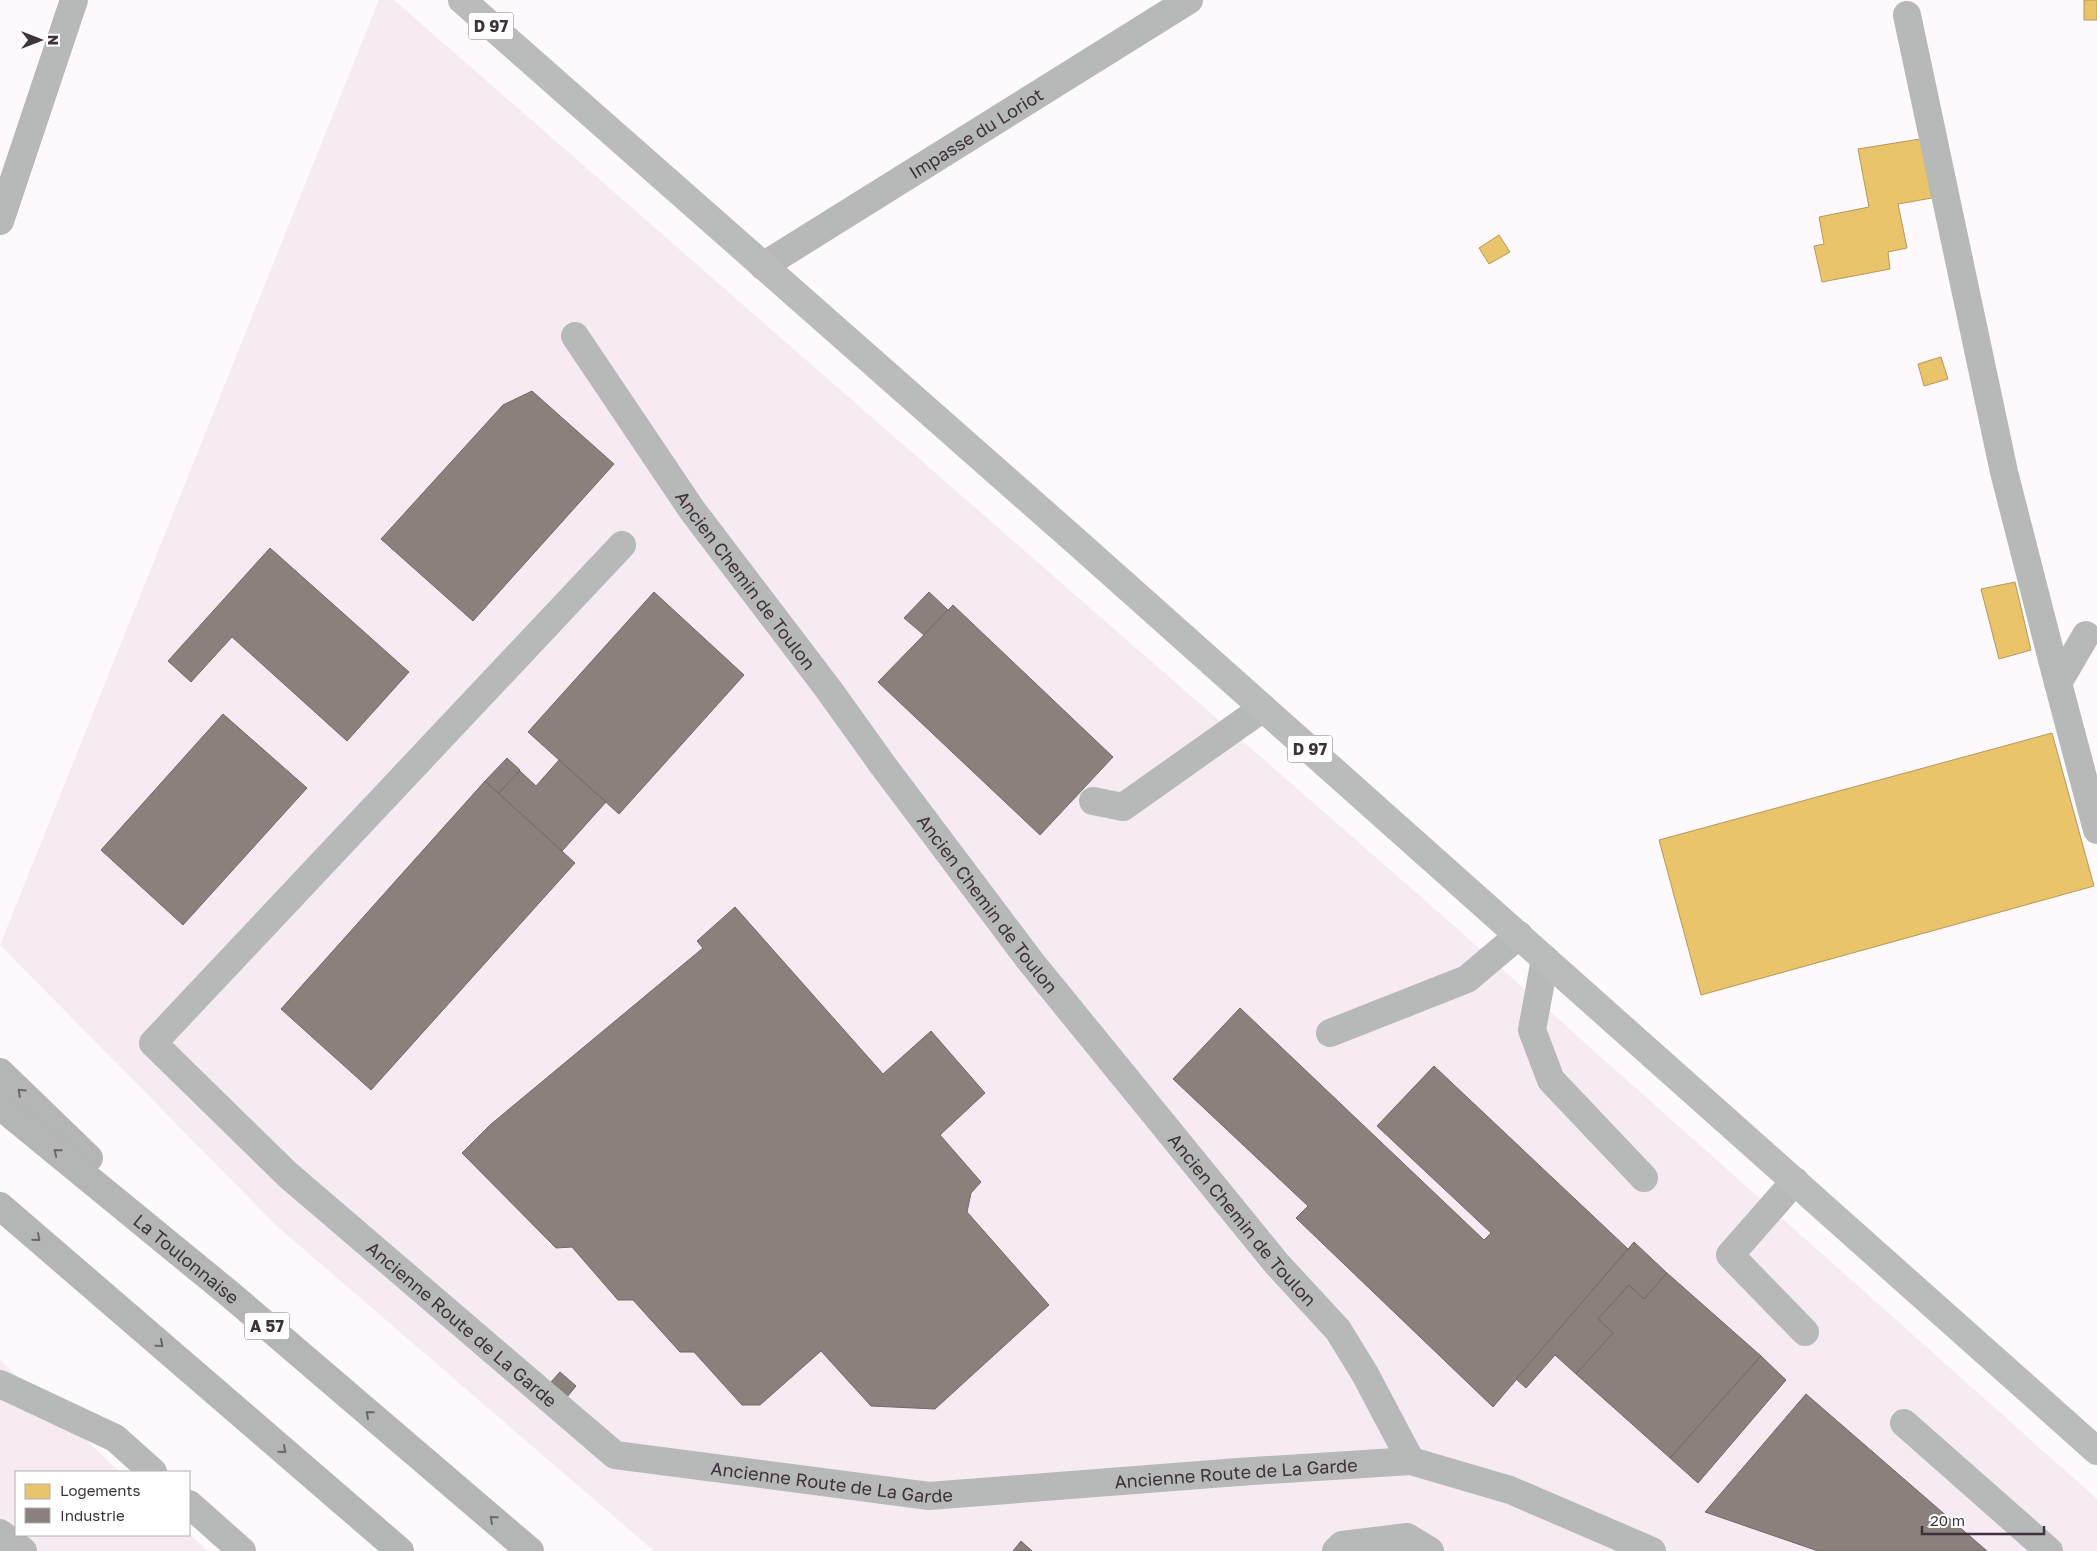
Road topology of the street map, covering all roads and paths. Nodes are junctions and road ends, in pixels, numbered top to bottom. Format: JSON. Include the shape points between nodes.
{"nodes":[{"id":1,"x":74,"y":0,"type":"edge"},
{"id":2,"x":462,"y":0,"type":"edge"},
{"id":3,"x":1189,"y":0,"type":"edge"},
{"id":4,"x":1907,"y":15,"type":"dead end"},
{"id":5,"x":0,"y":221,"type":"edge"},
{"id":6,"x":763,"y":266,"type":"junction"},
{"id":7,"x":575,"y":336,"type":"dead end"},
{"id":8,"x":622,"y":545,"type":"dead end"},
{"id":9,"x":2086,"y":635,"type":"dead end"},
{"id":10,"x":2058,"y":683,"type":"junction"},
{"id":11,"x":1264,"y":708,"type":"junction"},
{"id":12,"x":1093,"y":801,"type":"dead end"},
{"id":13,"x":2095,"y":814,"type":"edge"},
{"id":14,"x":1519,"y":935,"type":"junction"},
{"id":15,"x":1545,"y":959,"type":"junction"},
{"id":16,"x":1330,"y":1034,"type":"dead end"},
{"id":17,"x":0,"y":1072,"type":"edge"},
{"id":18,"x":0,"y":1106,"type":"edge"},
{"id":19,"x":1644,"y":1178,"type":"dead end"},
{"id":20,"x":1795,"y":1182,"type":"junction"},
{"id":21,"x":0,"y":1206,"type":"edge"},
{"id":22,"x":232,"y":1296,"type":"junction"},
{"id":23,"x":1804,"y":1332,"type":"dead end"},
{"id":24,"x":0,"y":1384,"type":"edge"},
{"id":25,"x":1904,"y":1423,"type":"dead end"},
{"id":26,"x":2097,"y":1451,"type":"edge"},
{"id":27,"x":1411,"y":1461,"type":"junction"},
{"id":28,"x":152,"y":1471,"type":"edge"},
{"id":29,"x":190,"y":1505,"type":"edge"},
{"id":30,"x":0,"y":1533,"type":"edge"},
{"id":31,"x":23,"y":1551,"type":"edge"},
{"id":32,"x":242,"y":1551,"type":"edge"},
{"id":33,"x":400,"y":1551,"type":"edge"},
{"id":34,"x":530,"y":1551,"type":"edge"},
{"id":35,"x":1336,"y":1551,"type":"edge"},
{"id":36,"x":1430,"y":1551,"type":"edge"},
{"id":37,"x":1652,"y":1551,"type":"edge"},
{"id":38,"x":2049,"y":1551,"type":"edge"}],
"edges":[{"from":1,"to":5,"type":"street"},
{"from":2,"to":6,"type":"main road","number":"D 97"},
{"from":3,"to":6,"type":"street","name":"Impasse du Loriot"},
{"from":4,"to":10,"type":"street","via":[[2004,472]]},
{"from":6,"to":11,"type":"main road","number":"D 97"},
{"from":7,"to":27,"type":"street","name":"Ancien Chemin de Toulon","via":[[692,510],[1031,962],[1277,1264],[1338,1330]]},
{"from":8,"to":27,"type":"street","name":"Ancienne Route de La Garde","via":[[153,1043],[288,1176],[615,1455],[929,1496]]},
{"from":9,"to":10,"type":"street"},
{"from":10,"to":13,"type":"street"},
{"from":11,"to":12,"type":"street","via":[[1123,807]]},
{"from":11,"to":14,"type":"main road","number":"D 97"},
{"from":14,"to":15,"type":"main road","number":"D 97"},
{"from":14,"to":16,"type":"street","via":[[1467,979]]},
{"from":15,"to":19,"type":"street","via":[[1532,1030],[1551,1080]]},
{"from":15,"to":20,"type":"main road","number":"D 97"},
{"from":22,"to":17,"type":"highway","one_way":true},
{"from":22,"to":18,"type":"highway","name":"La Toulonnaise","number":"A 57","one_way":true},
{"from":20,"to":23,"type":"street","via":[[1730,1255]]},
{"from":20,"to":26,"type":"main road","number":"D 97"},
{"from":21,"to":33,"type":"highway","one_way":true},
{"from":34,"to":22,"type":"highway","name":"La Toulonnaise","number":"A 57","one_way":true},
{"from":24,"to":28,"type":"street","via":[[115,1438]]},
{"from":25,"to":38,"type":"street"},
{"from":27,"to":37,"type":"street","name":"Ancienne Route de La Garde","via":[[1510,1490]]},
{"from":29,"to":32,"type":"street"},
{"from":30,"to":31,"type":"street"},
{"from":35,"to":36,"type":"street","via":[[1342,1545],[1407,1537]]}]}
